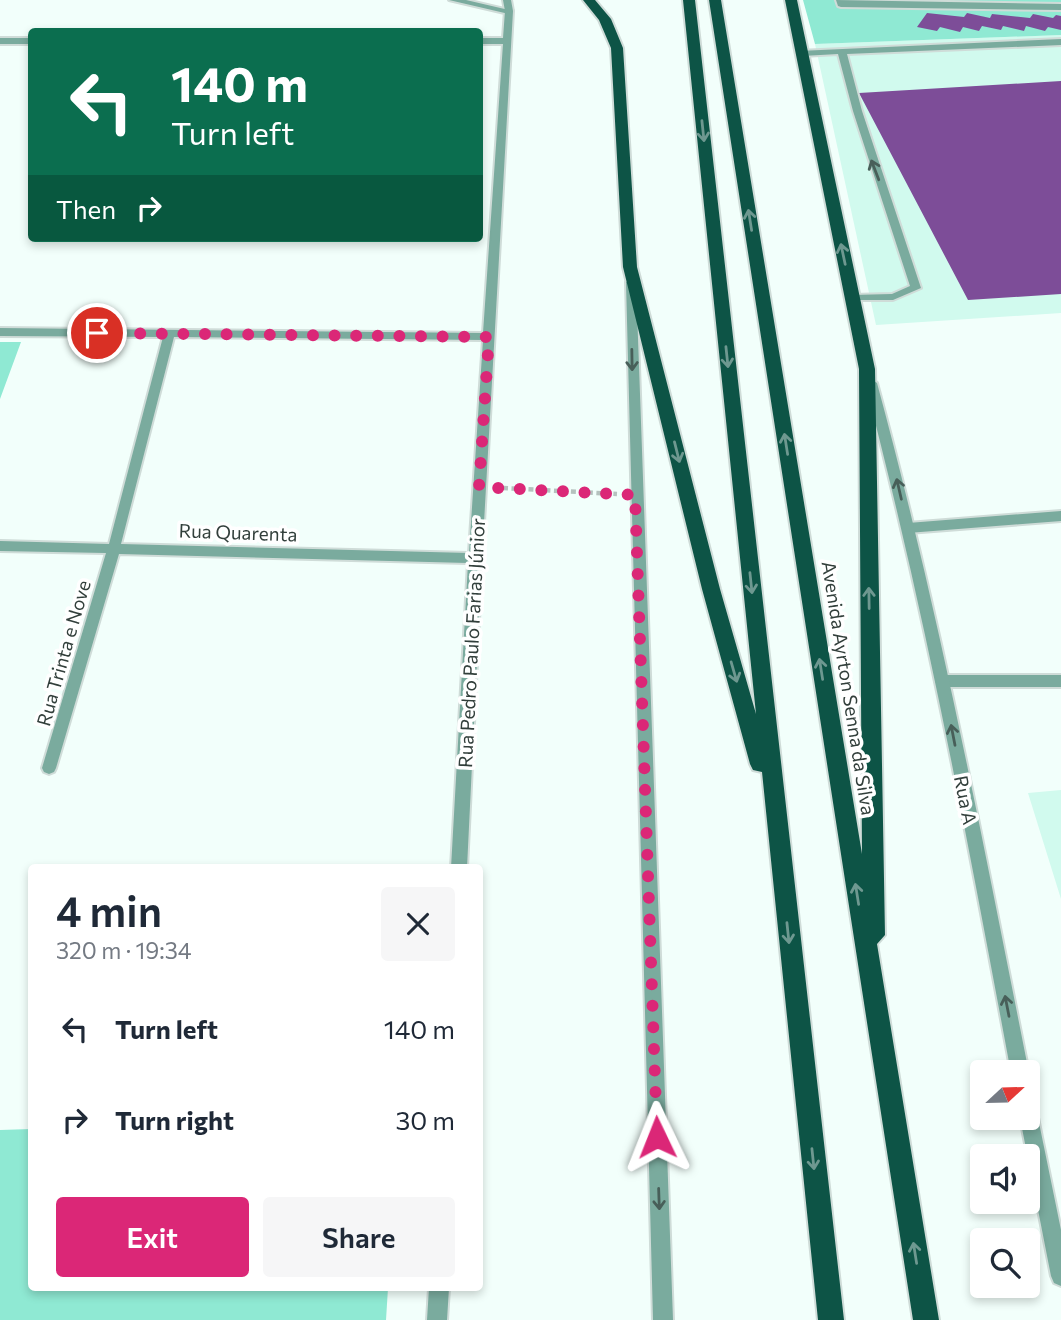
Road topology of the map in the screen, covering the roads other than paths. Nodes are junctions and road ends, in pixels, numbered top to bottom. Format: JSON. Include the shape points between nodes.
{"nodes":[{"id":1,"x":453,"y":0,"type":"edge"},
{"id":2,"x":507,"y":0,"type":"edge"},
{"id":3,"x":589,"y":0,"type":"edge"},
{"id":4,"x":689,"y":0,"type":"edge"},
{"id":5,"x":715,"y":0,"type":"edge"},
{"id":6,"x":791,"y":0,"type":"edge"},
{"id":7,"x":839,"y":0,"type":"edge"},
{"id":8,"x":1061,"y":7,"type":"edge"},
{"id":9,"x":509,"y":10,"type":"junction"},
{"id":10,"x":0,"y":41,"type":"edge"},
{"id":11,"x":28,"y":41,"type":"edge"},
{"id":12,"x":483,"y":41,"type":"edge"},
{"id":13,"x":506,"y":41,"type":"junction"},
{"id":14,"x":1061,"y":42,"type":"edge"},
{"id":15,"x":842,"y":51,"type":"junction"},
{"id":16,"x":802,"y":53,"type":"junction"},
{"id":17,"x":725,"y":63,"type":"joint"},
{"id":18,"x":630,"y":267,"type":"junction"},
{"id":19,"x":852,"y":298,"type":"junction"},
{"id":20,"x":0,"y":332,"type":"edge"},
{"id":21,"x":169,"y":334,"type":"junction"},
{"id":22,"x":489,"y":337,"type":"junction"},
{"id":23,"x":867,"y":369,"type":"junction"},
{"id":24,"x":1061,"y":516,"type":"edge"},
{"id":25,"x":908,"y":528,"type":"junction"},
{"id":26,"x":0,"y":546,"type":"edge"},
{"id":27,"x":114,"y":548,"type":"junction"},
{"id":28,"x":475,"y":558,"type":"junction"},
{"id":29,"x":942,"y":681,"type":"junction"},
{"id":30,"x":1061,"y":681,"type":"edge"},
{"id":31,"x":49,"y":768,"type":"dead end"},
{"id":32,"x":775,"y":816,"type":"junction"},
{"id":33,"x":459,"y":864,"type":"edge"},
{"id":34,"x":875,"y":1010,"type":"junction"},
{"id":35,"x":1017,"y":1060,"type":"edge"},
{"id":36,"x":1032,"y":1130,"type":"edge"},
{"id":37,"x":1055,"y":1221,"type":"edge"},
{"id":38,"x":1061,"y":1276,"type":"edge"},
{"id":39,"x":439,"y":1291,"type":"edge"},
{"id":40,"x":437,"y":1320,"type":"edge"},
{"id":41,"x":663,"y":1320,"type":"edge"},
{"id":42,"x":831,"y":1320,"type":"edge"},
{"id":43,"x":926,"y":1320,"type":"edge"}],
"edges":[{"from":1,"to":9,"type":"street"},
{"from":2,"to":9,"type":"street","name":"Rua Pedro Paulo Farias Júnior"},
{"from":3,"to":18,"type":"highway","via":[[605,19],[617,48]]},
{"from":4,"to":32,"type":"highway","one_way":true},
{"from":5,"to":17,"type":"highway"},
{"from":6,"to":16,"type":"highway"},
{"from":7,"to":8,"type":"street","via":[[841,4]]},
{"from":9,"to":13,"type":"street","name":"Rua Pedro Paulo Farias Júnior"},
{"from":10,"to":11,"type":"street"},
{"from":12,"to":13,"type":"street"},
{"from":13,"to":22,"type":"street","name":"Rua Pedro Paulo Farias Júnior"},
{"from":14,"to":15,"type":"street"},
{"from":15,"to":16,"type":"street"},
{"from":19,"to":15,"type":"street","one_way":true,"via":[[893,297],[916,288],[849,89]]},
{"from":19,"to":16,"type":"highway","one_way":true},
{"from":34,"to":17,"type":"highway","name":"Avenida Ayrton Senna da Silva","one_way":true},
{"from":18,"to":32,"type":"highway","one_way":true,"via":[[711,589]]},
{"from":18,"to":41,"type":"street","one_way":true},
{"from":19,"to":23,"type":"highway"},
{"from":20,"to":21,"type":"street"},
{"from":21,"to":22,"type":"street"},
{"from":21,"to":27,"type":"street","name":"Rua Trinta e Nove"},
{"from":22,"to":28,"type":"street","name":"Rua Pedro Paulo Farias Júnior"},
{"from":25,"to":23,"type":"street","name":"Rua A","one_way":true},
{"from":34,"to":23,"type":"highway","one_way":true},
{"from":24,"to":25,"type":"street"},
{"from":25,"to":29,"type":"street","name":"Rua A"},
{"from":26,"to":27,"type":"street","name":"Rua Quarenta"},
{"from":27,"to":28,"type":"street","name":"Rua Quarenta"},
{"from":27,"to":31,"type":"street","name":"Rua Trinta e Nove"},
{"from":28,"to":33,"type":"street","name":"Rua Pedro Paulo Farias Júnior"},
{"from":29,"to":30,"type":"street"},
{"from":35,"to":29,"type":"street","name":"Rua A","one_way":true},
{"from":32,"to":42,"type":"highway","one_way":true},
{"from":43,"to":34,"type":"highway","name":"Avenida Ayrton Senna da Silva","one_way":true},
{"from":36,"to":37,"type":"street"},
{"from":37,"to":38,"type":"street"},
{"from":39,"to":40,"type":"street"}]}
